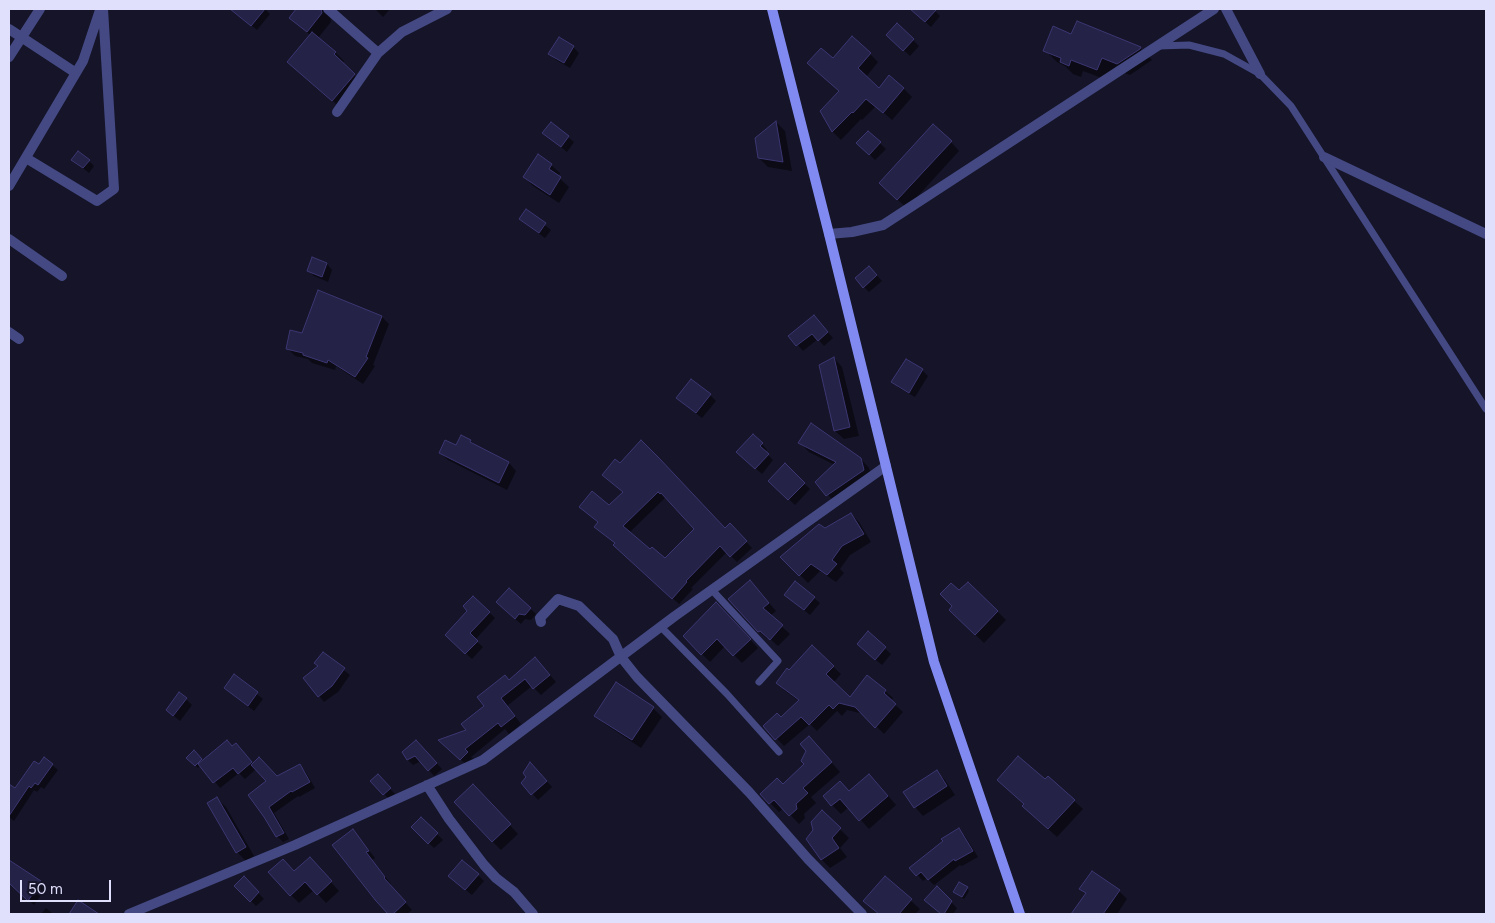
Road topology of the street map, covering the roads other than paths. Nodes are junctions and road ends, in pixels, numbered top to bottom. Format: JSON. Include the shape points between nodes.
{"nodes":[{"id":1,"x":40,"y":9,"type":"edge"},
{"id":2,"x":102,"y":9,"type":"edge"},
{"id":3,"x":328,"y":9,"type":"edge"},
{"id":4,"x":447,"y":9,"type":"edge"},
{"id":5,"x":772,"y":9,"type":"edge"},
{"id":6,"x":1214,"y":9,"type":"edge"},
{"id":7,"x":1226,"y":9,"type":"edge"},
{"id":8,"x":9,"y":29,"type":"edge"},
{"id":9,"x":22,"y":37,"type":"junction"},
{"id":10,"x":1157,"y":46,"type":"junction"},
{"id":11,"x":378,"y":52,"type":"junction"},
{"id":12,"x":9,"y":57,"type":"edge"},
{"id":13,"x":76,"y":74,"type":"junction"},
{"id":14,"x":1260,"y":74,"type":"junction"},
{"id":15,"x":336,"y":112,"type":"dead end"},
{"id":16,"x":1324,"y":157,"type":"junction"},
{"id":17,"x":26,"y":158,"type":"junction"},
{"id":18,"x":9,"y":186,"type":"edge"},
{"id":19,"x":830,"y":234,"type":"junction"},
{"id":20,"x":1486,"y":234,"type":"edge"},
{"id":21,"x":9,"y":239,"type":"edge"},
{"id":22,"x":62,"y":276,"type":"dead end"},
{"id":23,"x":9,"y":332,"type":"edge"},
{"id":24,"x":19,"y":339,"type":"dead end"},
{"id":25,"x":1486,"y":410,"type":"edge"},
{"id":26,"x":886,"y":466,"type":"junction"},
{"id":27,"x":712,"y":590,"type":"junction"},
{"id":28,"x":541,"y":622,"type":"dead end"},
{"id":29,"x":661,"y":627,"type":"junction"},
{"id":30,"x":621,"y":657,"type":"junction"},
{"id":31,"x":759,"y":682,"type":"dead end"},
{"id":32,"x":779,"y":752,"type":"dead end"},
{"id":33,"x":428,"y":785,"type":"junction"},
{"id":34,"x":129,"y":914,"type":"edge"},
{"id":35,"x":533,"y":914,"type":"edge"},
{"id":36,"x":862,"y":914,"type":"edge"},
{"id":37,"x":1020,"y":914,"type":"edge"}],
"edges":[{"from":1,"to":9,"type":"street"},
{"from":2,"to":13,"type":"street"},
{"from":2,"to":17,"type":"street","via":[[114,190],[97,201]]},
{"from":3,"to":11,"type":"street"},
{"from":4,"to":11,"type":"street","via":[[402,32]]},
{"from":5,"to":19,"type":"main road"},
{"from":6,"to":10,"type":"street"},
{"from":7,"to":14,"type":"street"},
{"from":8,"to":9,"type":"street"},
{"from":9,"to":12,"type":"street"},
{"from":9,"to":13,"type":"street"},
{"from":10,"to":14,"type":"lane","via":[[1190,46],[1224,54]]},
{"from":10,"to":19,"type":"street","via":[[883,225]]},
{"from":11,"to":15,"type":"street"},
{"from":13,"to":17,"type":"street"},
{"from":14,"to":16,"type":"lane","via":[[1291,106]]},
{"from":16,"to":20,"type":"street"},
{"from":16,"to":25,"type":"lane"},
{"from":17,"to":18,"type":"street"},
{"from":19,"to":26,"type":"main road"},
{"from":21,"to":22,"type":"street"},
{"from":23,"to":24,"type":"street"},
{"from":26,"to":27,"type":"street"},
{"from":26,"to":37,"type":"main road","via":[[934,662]]},
{"from":27,"to":29,"type":"street"},
{"from":27,"to":31,"type":"lane","via":[[778,661]]},
{"from":28,"to":30,"type":"street","via":[[540,618],[558,599],[579,606],[613,639]]},
{"from":29,"to":30,"type":"street"},
{"from":29,"to":32,"type":"lane"},
{"from":30,"to":33,"type":"street","via":[[483,760]]},
{"from":30,"to":36,"type":"street"},
{"from":33,"to":34,"type":"street"},
{"from":33,"to":35,"type":"street","via":[[484,865]]}]}
